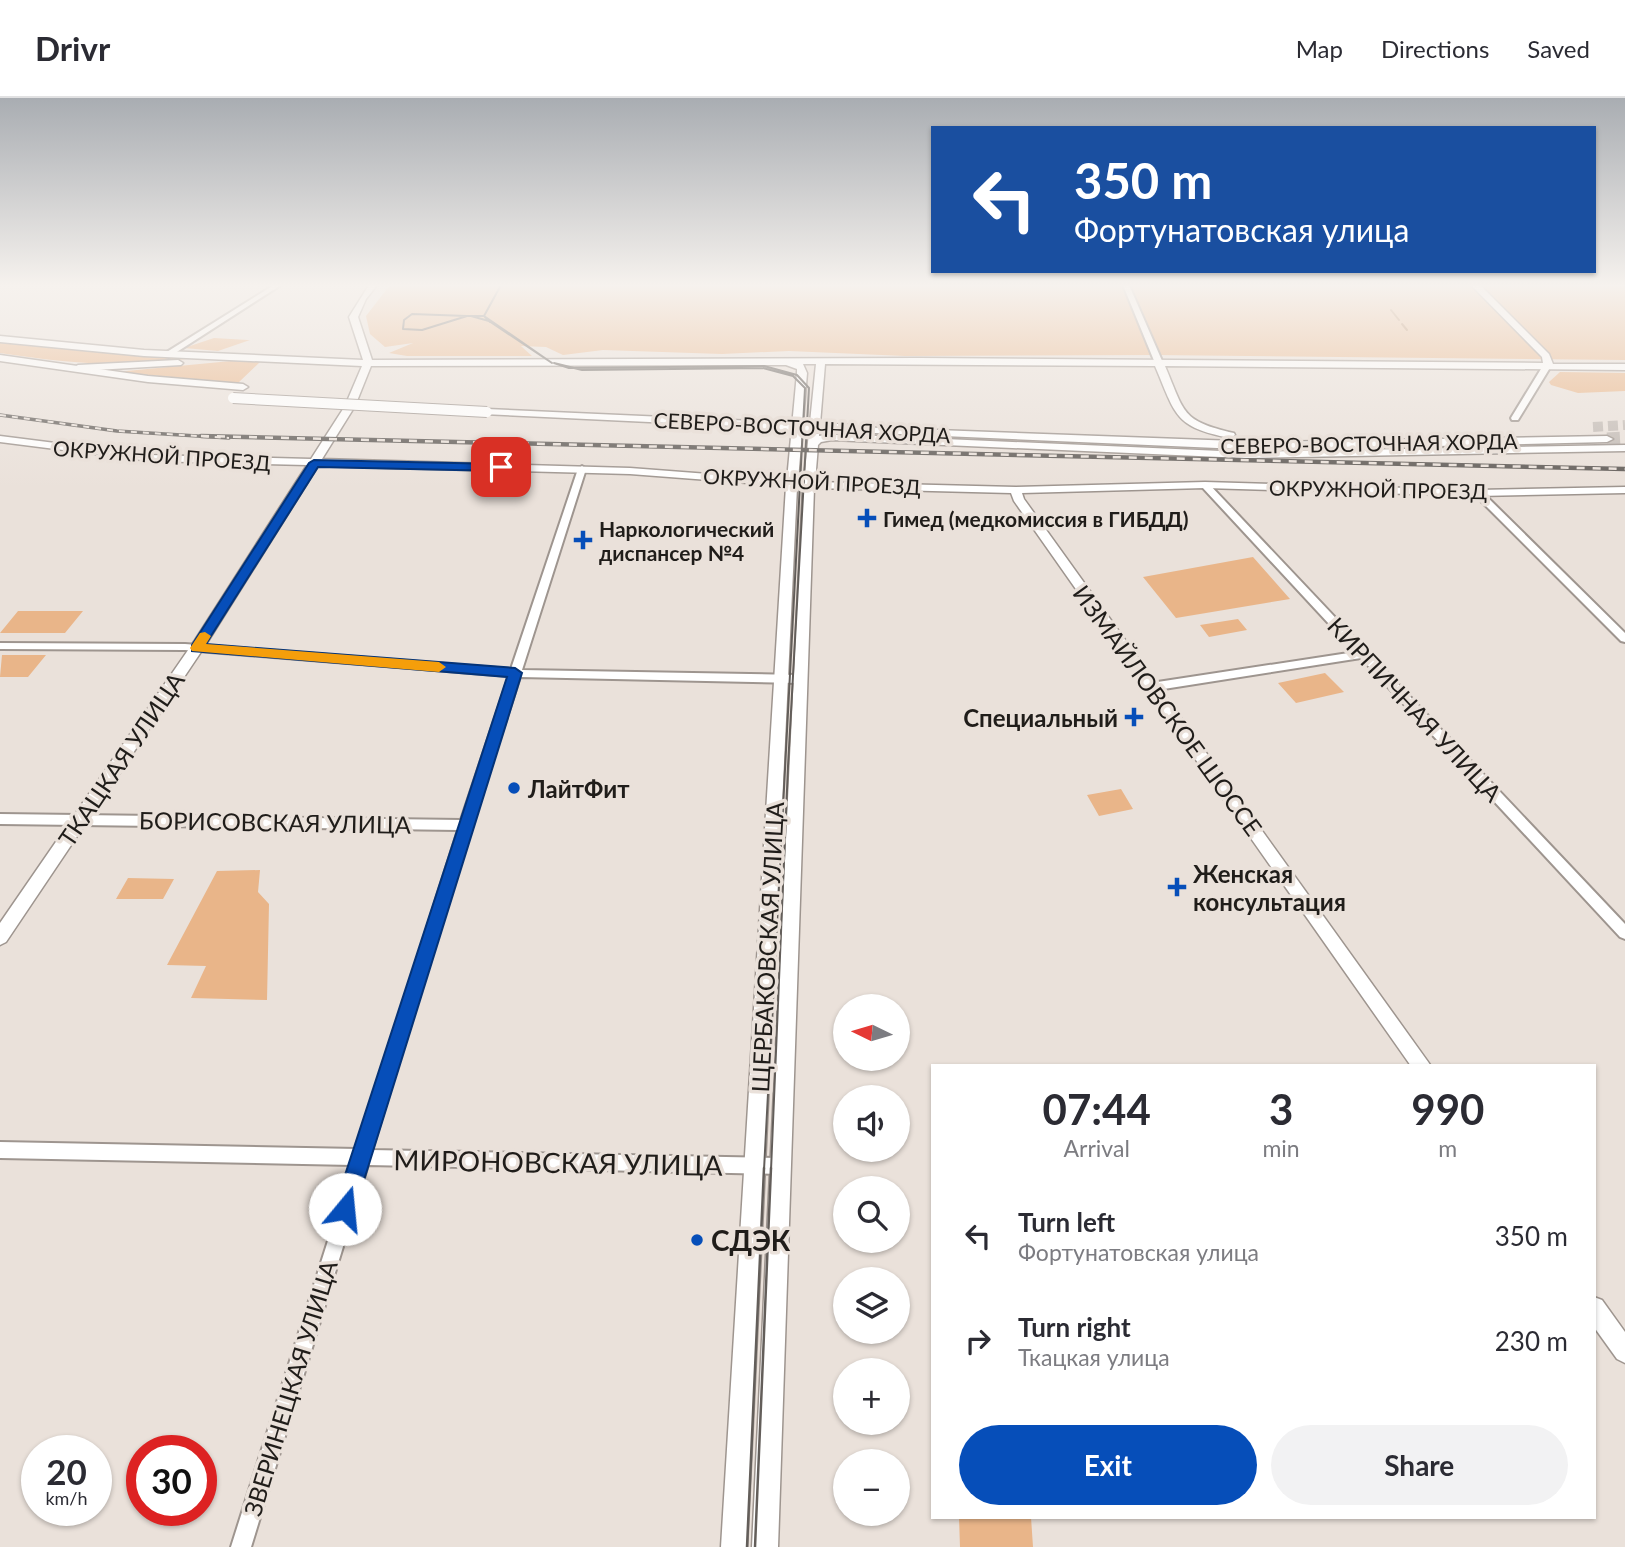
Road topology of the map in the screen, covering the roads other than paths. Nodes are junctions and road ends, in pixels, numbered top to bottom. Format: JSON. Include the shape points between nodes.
{"nodes":[{"id":1,"x":140,"y":353,"type":"edge"},
{"id":2,"x":170,"y":353,"type":"edge"},
{"id":3,"x":338,"y":353,"type":"edge"},
{"id":4,"x":364,"y":353,"type":"edge"},
{"id":5,"x":1155,"y":353,"type":"edge"},
{"id":6,"x":1543,"y":353,"type":"edge"},
{"id":7,"x":166,"y":355,"type":"junction"},
{"id":8,"x":229,"y":357,"type":"junction"},
{"id":9,"x":0,"y":358,"type":"edge"},
{"id":10,"x":314,"y":361,"type":"junction"},
{"id":11,"x":783,"y":361,"type":"junction"},
{"id":12,"x":821,"y":361,"type":"junction"},
{"id":13,"x":368,"y":363,"type":"junction"},
{"id":14,"x":1159,"y":363,"type":"junction"},
{"id":15,"x":1547,"y":366,"type":"junction"},
{"id":16,"x":1625,"y":367,"type":"edge"},
{"id":17,"x":65,"y":368,"type":"junction"},
{"id":18,"x":0,"y":369,"type":"edge"},
{"id":19,"x":490,"y":407,"type":"junction"},
{"id":20,"x":1515,"y":418,"type":"dead end"},
{"id":21,"x":857,"y":425,"type":"junction"},
{"id":22,"x":1593,"y":427,"type":"tunnel mouth"},
{"id":23,"x":1230,"y":435,"type":"junction"},
{"id":24,"x":0,"y":439,"type":"edge"},
{"id":25,"x":1607,"y":439,"type":"tunnel mouth"},
{"id":26,"x":812,"y":446,"type":"junction"},
{"id":27,"x":1625,"y":448,"type":"tunnel mouth"},
{"id":28,"x":314,"y":463,"type":"junction"},
{"id":29,"x":582,"y":469,"type":"junction"},
{"id":30,"x":800,"y":484,"type":"junction"},
{"id":31,"x":1205,"y":485,"type":"junction"},
{"id":32,"x":1016,"y":489,"type":"junction"},
{"id":33,"x":1625,"y":491,"type":"edge"},
{"id":34,"x":1478,"y":493,"type":"junction"},
{"id":35,"x":1625,"y":639,"type":"edge"},
{"id":36,"x":0,"y":646,"type":"edge"},
{"id":37,"x":197,"y":648,"type":"junction"},
{"id":38,"x":1364,"y":654,"type":"junction"},
{"id":39,"x":515,"y":673,"type":"junction"},
{"id":40,"x":791,"y":679,"type":"junction"},
{"id":41,"x":1151,"y":687,"type":"junction"},
{"id":42,"x":0,"y":819,"type":"edge"},
{"id":43,"x":80,"y":820,"type":"junction"},
{"id":44,"x":466,"y":825,"type":"junction"},
{"id":45,"x":1625,"y":933,"type":"edge"},
{"id":46,"x":0,"y":937,"type":"edge"},
{"id":47,"x":1421,"y":1064,"type":"edge"},
{"id":48,"x":0,"y":1150,"type":"edge"},
{"id":49,"x":361,"y":1158,"type":"junction"},
{"id":50,"x":755,"y":1166,"type":"junction"},
{"id":51,"x":780,"y":1167,"type":"junction"},
{"id":52,"x":1596,"y":1311,"type":"edge"},
{"id":53,"x":1625,"y":1350,"type":"edge"},
{"id":54,"x":241,"y":1547,"type":"edge"},
{"id":55,"x":734,"y":1547,"type":"edge"},
{"id":56,"x":765,"y":1547,"type":"edge"}],
"edges":[{"from":1,"to":7,"type":"main road"},
{"from":2,"to":7,"type":"street"},
{"from":3,"to":10,"type":"main road"},
{"from":4,"to":13,"type":"main road"},
{"from":5,"to":14,"type":"street"},
{"from":6,"to":15,"type":"main road","via":[[1549,360]]},
{"from":7,"to":8,"type":"main road"},
{"from":8,"to":10,"type":"main road"},
{"from":8,"to":17,"type":"main road","via":[[133,368]]},
{"from":9,"to":17,"type":"main road","name":"СЕВЕРО-ВОСТОЧНАЯ ХОРДА"},
{"from":10,"to":13,"type":"main road"},
{"from":11,"to":12,"type":"main road"},
{"from":11,"to":13,"type":"main road"},
{"from":11,"to":30,"type":"main road","name":"ЩЕРБАКОВСКАЯ УЛИЦА","via":[[802,369]]},
{"from":12,"to":14,"type":"main road"},
{"from":12,"to":26,"type":"main road","name":"ЩЕРБАКОВСКАЯ УЛИЦА"},
{"from":13,"to":28,"type":"main road","name":"ТКАЦКАЯ УЛИЦА","via":[[350,406]]},
{"from":14,"to":15,"type":"main road"},
{"from":14,"to":23,"type":"main road","via":[[1183,419],[1199,429]]},
{"from":15,"to":16,"type":"main road"},
{"from":15,"to":20,"type":"street"},
{"from":17,"to":19,"type":"main road","name":"СЕВЕРО-ВОСТОЧНАЯ ХОРДА"},
{"from":18,"to":19,"type":"main road","name":"СЕВЕРО-ВОСТОЧНАЯ ХОРДА","bridge":true,"via":[[233,398]]},
{"from":19,"to":21,"type":"main road","name":"СЕВЕРО-ВОСТОЧНАЯ ХОРДА","bridge":true},
{"from":21,"to":23,"type":"main road","name":"СЕВЕРО-ВОСТОЧНАЯ ХОРДА"},
{"from":21,"to":25,"type":"main road","name":"СЕВЕРО-ВОСТОЧНАЯ ХОРДА","via":[[1263,446]]},
{"from":22,"to":23,"type":"main road","name":"СЕВЕРО-ВОСТОЧНАЯ ХОРДА"},
{"from":24,"to":28,"type":"main road","name":"ОКРУЖНОЙ ПРОЕЗД","via":[[140,458]]},
{"from":26,"to":27,"type":"main road","via":[[818,439],[832,437],[1244,456]]},
{"from":26,"to":30,"type":"main road","name":"ЩЕРБАКОВСКАЯ УЛИЦА"},
{"from":28,"to":29,"type":"main road","name":"ОКРУЖНОЙ ПРОЕЗД"},
{"from":28,"to":37,"type":"main road","name":"ТКАЦКАЯ УЛИЦА"},
{"from":29,"to":30,"type":"main road","name":"ОКРУЖНОЙ ПРОЕЗД"},
{"from":29,"to":39,"type":"street","name":"ЗВЕРИНЕЦКАЯ УЛИЦА"},
{"from":30,"to":32,"type":"main road","name":"ОКРУЖНОЙ ПРОЕЗД"},
{"from":30,"to":40,"type":"main road","name":"ЩЕРБАКОВСКАЯ УЛИЦА"},
{"from":31,"to":32,"type":"main road","name":"ОКРУЖНОЙ ПРОЕЗД"},
{"from":31,"to":34,"type":"main road","name":"ОКРУЖНОЙ ПРОЕЗД"},
{"from":31,"to":38,"type":"street","name":"КИРПИЧНАЯ УЛИЦА"},
{"from":32,"to":41,"type":"main road","name":"ИЗМАЙЛОВСКОЕ ШОССЕ","via":[[1018,499]]},
{"from":33,"to":34,"type":"main road","name":"ОКРУЖНОЙ ПРОЕЗД"},
{"from":34,"to":35,"type":"street"},
{"from":36,"to":37,"type":"street"},
{"from":37,"to":39,"type":"street"},
{"from":37,"to":43,"type":"main road","name":"ТКАЦКАЯ УЛИЦА"},
{"from":38,"to":41,"type":"street"},
{"from":38,"to":45,"type":"street","name":"КИРПИЧНАЯ УЛИЦА"},
{"from":39,"to":40,"type":"street"},
{"from":39,"to":44,"type":"street","name":"ЗВЕРИНЕЦКАЯ УЛИЦА"},
{"from":40,"to":50,"type":"main road","name":"ЩЕРБАКОВСКАЯ УЛИЦА"},
{"from":40,"to":51,"type":"main road","name":"ЩЕРБАКОВСКАЯ УЛИЦА"},
{"from":41,"to":47,"type":"main road","name":"ИЗМАЙЛОВСКОЕ ШОССЕ"},
{"from":42,"to":43,"type":"street","name":"БОРИСОВСКАЯ УЛИЦА"},
{"from":43,"to":44,"type":"street","name":"БОРИСОВСКАЯ УЛИЦА"},
{"from":43,"to":46,"type":"main road","name":"ТКАЦКАЯ УЛИЦА"},
{"from":44,"to":49,"type":"street","name":"ЗВЕРИНЕЦКАЯ УЛИЦА"},
{"from":48,"to":49,"type":"street","name":"МИРОНОВСКАЯ УЛИЦА"},
{"from":49,"to":50,"type":"street","name":"МИРОНОВСКАЯ УЛИЦА"},
{"from":49,"to":54,"type":"street","name":"ЗВЕРИНЕЦКАЯ УЛИЦА"},
{"from":50,"to":51,"type":"street","name":"МИРОНОВСКАЯ УЛИЦА"},
{"from":50,"to":55,"type":"main road","name":"ЩЕРБАКОВСКАЯ УЛИЦА"},
{"from":51,"to":56,"type":"main road","name":"ЩЕРБАКОВСКАЯ УЛИЦА"},
{"from":52,"to":53,"type":"main road"}]}
